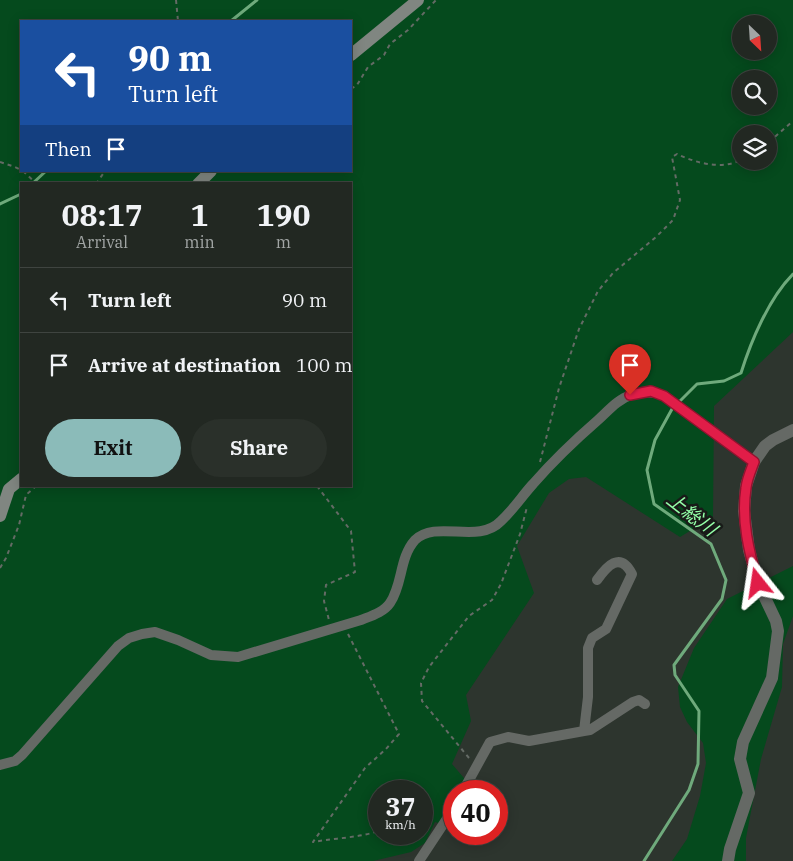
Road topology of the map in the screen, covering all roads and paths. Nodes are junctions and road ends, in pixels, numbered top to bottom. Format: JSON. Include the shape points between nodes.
{"nodes":[{"id":1,"x":176,"y":0,"type":"edge"},
{"id":2,"x":418,"y":0,"type":"edge"},
{"id":3,"x":436,"y":0,"type":"edge"},
{"id":4,"x":178,"y":20,"type":"edge"},
{"id":5,"x":352,"y":54,"type":"edge"},
{"id":6,"x":352,"y":89,"type":"edge"},
{"id":7,"x":793,"y":121,"type":"edge"},
{"id":8,"x":777,"y":135,"type":"edge"},
{"id":9,"x":0,"y":162,"type":"edge"},
{"id":10,"x":732,"y":162,"type":"edge"},
{"id":11,"x":20,"y":170,"type":"edge"},
{"id":12,"x":23,"y":172,"type":"edge"},
{"id":13,"x":210,"y":172,"type":"edge"},
{"id":14,"x":35,"y":182,"type":"edge"},
{"id":15,"x":200,"y":182,"type":"edge"},
{"id":16,"x":793,"y":430,"type":"edge"},
{"id":17,"x":754,"y":462,"type":"junction"},
{"id":18,"x":539,"y":464,"type":"dead end"},
{"id":19,"x":20,"y":480,"type":"edge"},
{"id":20,"x":35,"y":487,"type":"edge"},
{"id":21,"x":318,"y":487,"type":"edge"},
{"id":22,"x":529,"y":500,"type":"dead end"},
{"id":23,"x":0,"y":516,"type":"edge"},
{"id":24,"x":0,"y":568,"type":"edge"},
{"id":25,"x":597,"y":580,"type":"dead end"},
{"id":26,"x":343,"y":626,"type":"junction"},
{"id":27,"x":331,"y":629,"type":"junction"},
{"id":28,"x":645,"y":704,"type":"dead end"},
{"id":29,"x":584,"y":731,"type":"junction"},
{"id":30,"x":0,"y":765,"type":"edge"},
{"id":31,"x":477,"y":768,"type":"junction"},
{"id":32,"x":470,"y":780,"type":"edge"},
{"id":33,"x":443,"y":825,"type":"edge"},
{"id":34,"x":368,"y":834,"type":"edge"},
{"id":35,"x":419,"y":861,"type":"edge"},
{"id":36,"x":728,"y":861,"type":"edge"}],
"edges":[{"from":1,"to":4,"type":"path"},
{"from":2,"to":5,"type":"main road"},
{"from":3,"to":6,"type":"path","via":[[390,44],[384,55],[368,67]]},
{"from":7,"to":8,"type":"path"},
{"from":9,"to":11,"type":"path"},
{"from":10,"to":18,"type":"path","via":[[715,165],[677,154],[672,157],[680,200],[673,220],[613,273],[598,291],[579,329]]},
{"from":12,"to":14,"type":"path"},
{"from":13,"to":15,"type":"main road"},
{"from":16,"to":17,"type":"street","via":[[765,446]]},
{"from":17,"to":26,"type":"street","via":[[664,396],[651,391],[630,395],[574,441],[500,523],[481,532],[425,534],[416,539],[405,556],[390,604],[378,613]]},
{"from":17,"to":36,"type":"street","via":[[746,486],[744,511],[749,550],[758,583],[778,630],[772,678],[743,742],[740,758],[749,793]]},
{"from":19,"to":23,"type":"main road","via":[[9,489]]},
{"from":20,"to":24,"type":"path","via":[[26,494],[19,525]]},
{"from":21,"to":27,"type":"path","via":[[351,531],[356,572],[326,585],[324,601]]},
{"from":22,"to":31,"type":"path","via":[[520,534],[492,600],[469,616],[429,667],[421,683],[422,701]]},
{"from":25,"to":29,"type":"street","via":[[614,562],[629,567],[632,574],[606,629],[592,638],[588,648]]},
{"from":26,"to":27,"type":"street"},
{"from":26,"to":34,"type":"path","via":[[399,734],[365,768],[313,842]]},
{"from":27,"to":30,"type":"street","via":[[238,657],[211,655],[155,632],[129,638],[118,646],[22,755],[15,761]]},
{"from":28,"to":29,"type":"street","via":[[638,700],[633,702]]},
{"from":29,"to":31,"type":"street","via":[[529,741],[508,737],[490,742]]},
{"from":31,"to":32,"type":"street"},
{"from":33,"to":35,"type":"street"}]}
